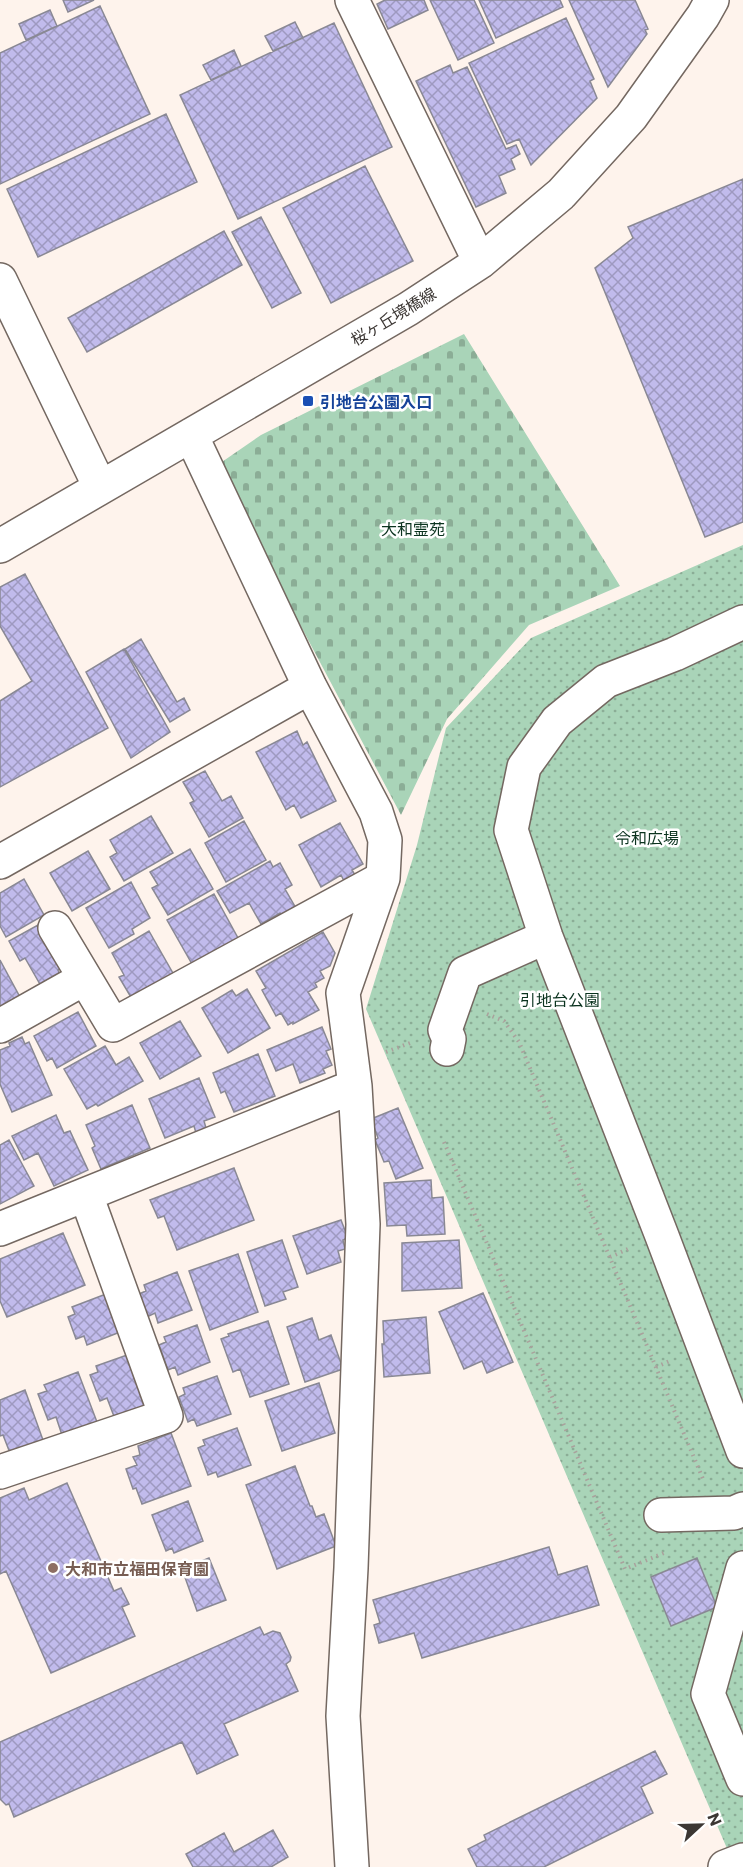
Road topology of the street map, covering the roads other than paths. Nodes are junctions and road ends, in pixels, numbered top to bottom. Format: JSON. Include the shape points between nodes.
{"nodes":[{"id":1,"x":352,"y":0,"type":"edge"},
{"id":2,"x":712,"y":0,"type":"edge"},
{"id":3,"x":480,"y":262,"type":"junction"},
{"id":4,"x":0,"y":280,"type":"edge"},
{"id":5,"x":190,"y":435,"type":"junction"},
{"id":6,"x":100,"y":487,"type":"junction"},
{"id":7,"x":0,"y":546,"type":"edge"},
{"id":8,"x":743,"y":622,"type":"edge"},
{"id":9,"x":310,"y":687,"type":"junction"},
{"id":10,"x":0,"y":862,"type":"edge"},
{"id":11,"x":383,"y":878,"type":"junction"},
{"id":12,"x":55,"y":928,"type":"dead end"},
{"id":13,"x":546,"y":937,"type":"junction"},
{"id":14,"x":85,"y":978,"type":"junction"},
{"id":15,"x":0,"y":1026,"type":"edge"},
{"id":16,"x":446,"y":1039,"type":"road end"},
{"id":17,"x":353,"y":1076,"type":"junction"},
{"id":18,"x":86,"y":1195,"type":"junction"},
{"id":19,"x":0,"y":1229,"type":"edge"},
{"id":20,"x":743,"y":1451,"type":"edge"},
{"id":21,"x":0,"y":1472,"type":"edge"},
{"id":22,"x":730,"y":1511,"type":"edge"},
{"id":23,"x":661,"y":1515,"type":"dead end"},
{"id":24,"x":743,"y":1568,"type":"edge"},
{"id":25,"x":743,"y":1779,"type":"edge"},
{"id":26,"x":743,"y":1860,"type":"edge"},
{"id":27,"x":352,"y":1867,"type":"edge"},
{"id":28,"x":725,"y":1867,"type":"edge"}],
"edges":[{"from":1,"to":3,"type":"street"},
{"from":2,"to":3,"type":"street","name":"桜ヶ丘境橋線","via":[[631,117],[561,194]]},
{"from":3,"to":5,"type":"street","name":"桜ヶ丘境橋線","via":[[408,309]]},
{"from":4,"to":6,"type":"street"},
{"from":5,"to":6,"type":"street","name":"桜ヶ丘境橋線"},
{"from":5,"to":9,"type":"street"},
{"from":6,"to":7,"type":"street","name":"桜ヶ丘境橋線"},
{"from":8,"to":13,"type":"street","via":[[606,681],[557,721],[524,767],[511,830]]},
{"from":9,"to":10,"type":"street"},
{"from":9,"to":11,"type":"street","via":[[376,812],[385,840]]},
{"from":11,"to":14,"type":"street","via":[[113,1025]]},
{"from":11,"to":17,"type":"street","via":[[343,993]]},
{"from":12,"to":14,"type":"street"},
{"from":13,"to":16,"type":"street","via":[[465,973]]},
{"from":13,"to":20,"type":"street"},
{"from":14,"to":15,"type":"street"},
{"from":17,"to":18,"type":"street"},
{"from":17,"to":27,"type":"street","via":[[363,1224],[343,1716]]},
{"from":18,"to":19,"type":"street"},
{"from":18,"to":21,"type":"street","via":[[165,1416]]},
{"from":22,"to":23,"type":"street"},
{"from":24,"to":25,"type":"street","via":[[708,1694]]},
{"from":26,"to":28,"type":"street"}]}
